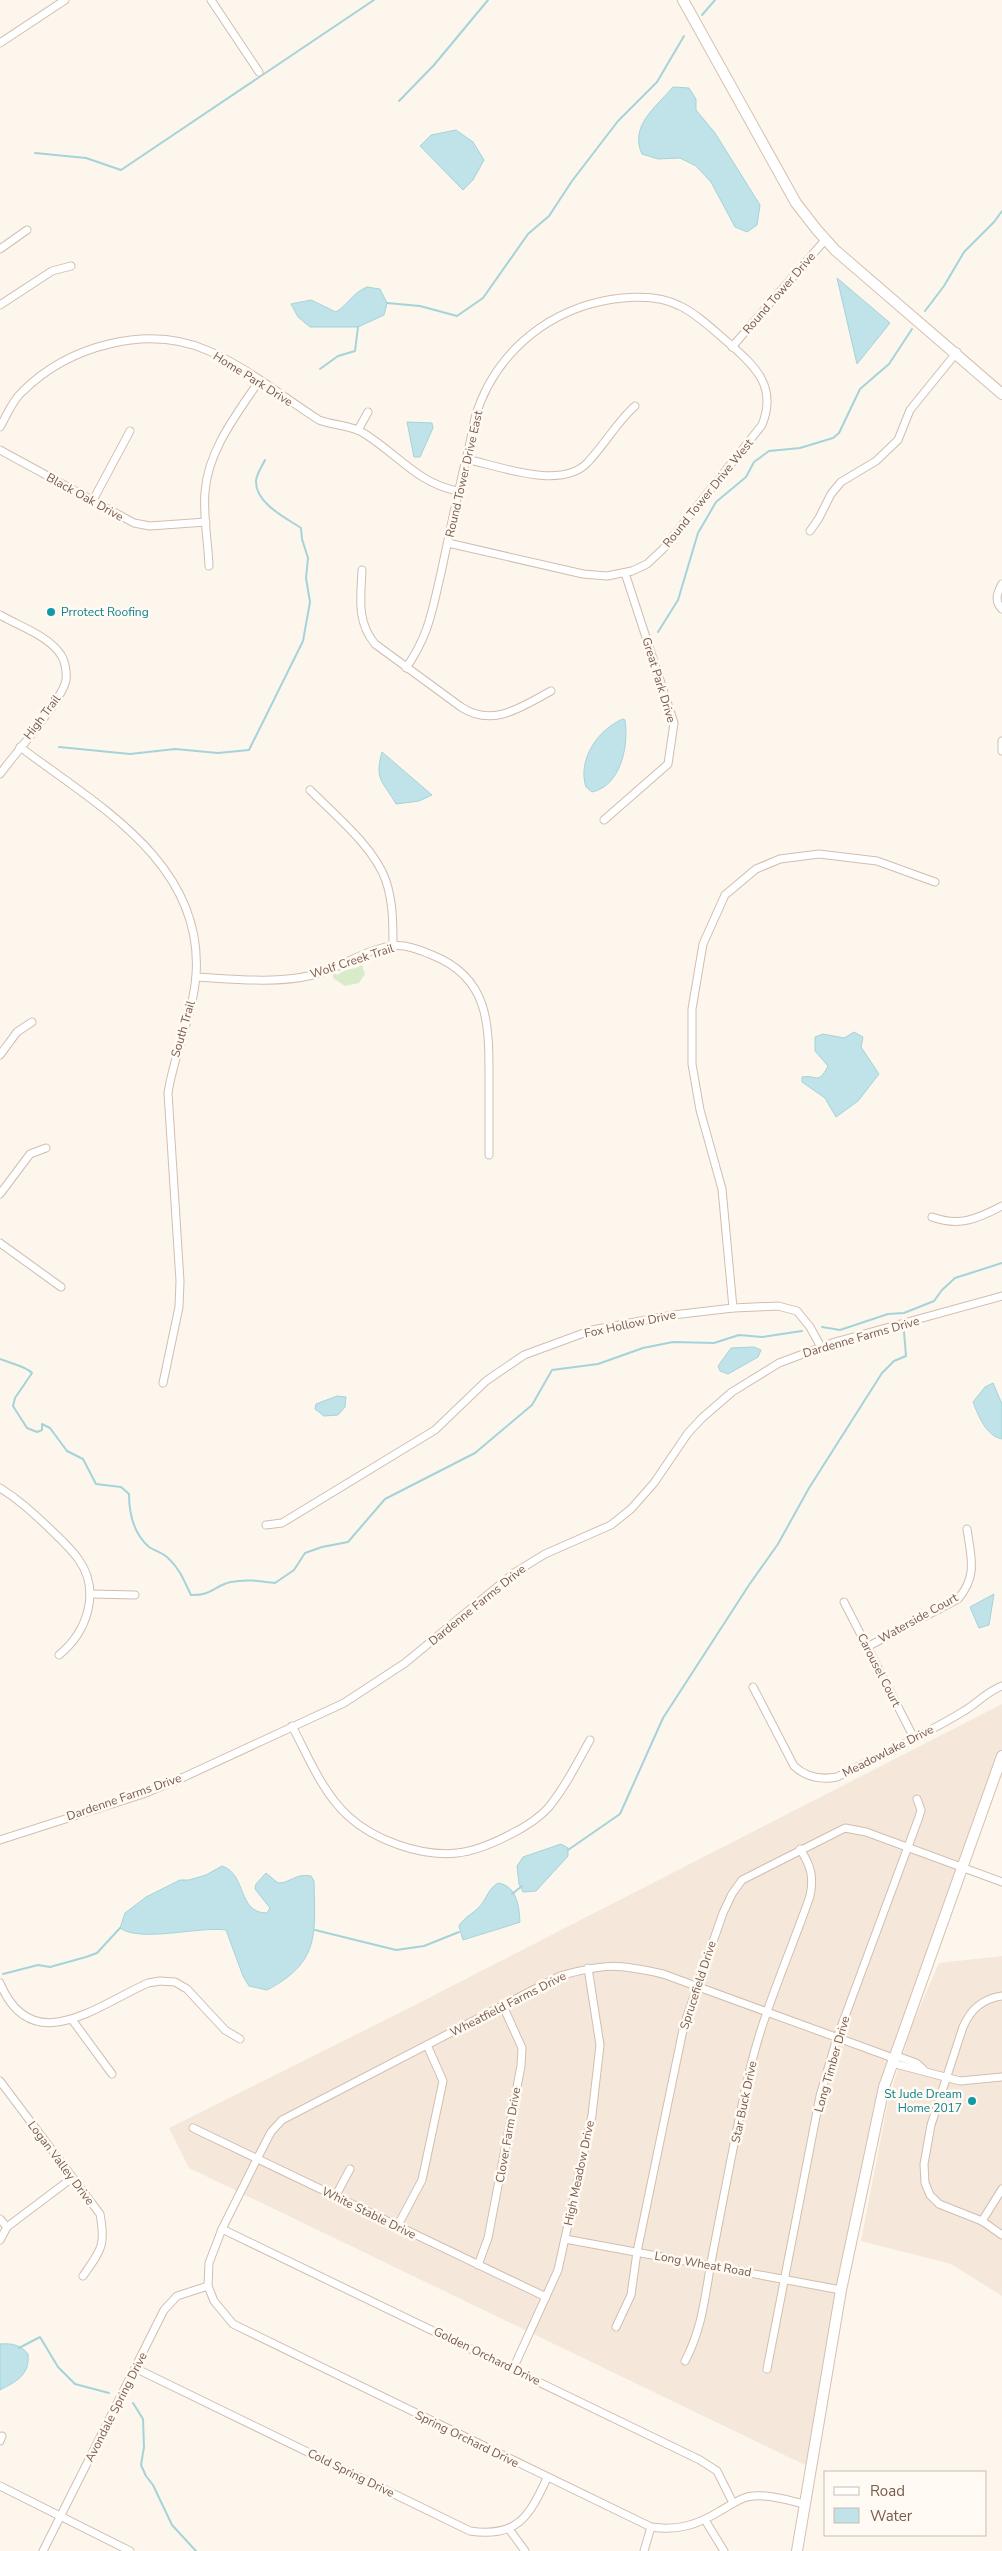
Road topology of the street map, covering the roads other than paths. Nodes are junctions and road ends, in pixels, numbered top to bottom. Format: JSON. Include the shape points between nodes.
{"nodes":[{"id":1,"x":65,"y":0,"type":"edge"},
{"id":2,"x":211,"y":0,"type":"edge"},
{"id":3,"x":683,"y":0,"type":"edge"},
{"id":4,"x":0,"y":43,"type":"edge"},
{"id":5,"x":259,"y":72,"type":"dead end"},
{"id":6,"x":27,"y":230,"type":"dead end"},
{"id":7,"x":825,"y":240,"type":"junction"},
{"id":8,"x":0,"y":249,"type":"edge"},
{"id":9,"x":71,"y":266,"type":"dead end"},
{"id":10,"x":0,"y":305,"type":"edge"},
{"id":11,"x":732,"y":347,"type":"junction"},
{"id":12,"x":957,"y":352,"type":"junction"},
{"id":13,"x":259,"y":381,"type":"junction"},
{"id":14,"x":1002,"y":394,"type":"edge"},
{"id":15,"x":635,"y":406,"type":"dead end"},
{"id":16,"x":368,"y":412,"type":"dead end"},
{"id":17,"x":0,"y":427,"type":"edge"},
{"id":18,"x":358,"y":430,"type":"junction"},
{"id":19,"x":130,"y":431,"type":"dead end"},
{"id":20,"x":0,"y":450,"type":"edge"},
{"id":21,"x":466,"y":459,"type":"junction"},
{"id":22,"x":458,"y":491,"type":"junction"},
{"id":23,"x":92,"y":502,"type":"junction"},
{"id":24,"x":206,"y":522,"type":"junction"},
{"id":25,"x":810,"y":530,"type":"dead end"},
{"id":26,"x":448,"y":543,"type":"junction"},
{"id":27,"x":209,"y":566,"type":"dead end"},
{"id":28,"x":362,"y":570,"type":"dead end"},
{"id":29,"x":625,"y":573,"type":"junction"},
{"id":30,"x":1002,"y":584,"type":"edge"},
{"id":31,"x":1002,"y":609,"type":"edge"},
{"id":32,"x":0,"y":615,"type":"edge"},
{"id":33,"x":406,"y":668,"type":"junction"},
{"id":34,"x":551,"y":691,"type":"dead end"},
{"id":35,"x":1002,"y":741,"type":"edge"},
{"id":36,"x":20,"y":747,"type":"junction"},
{"id":37,"x":1002,"y":751,"type":"edge"},
{"id":38,"x":0,"y":774,"type":"edge"},
{"id":39,"x":310,"y":790,"type":"dead end"},
{"id":40,"x":604,"y":820,"type":"dead end"},
{"id":41,"x":935,"y":882,"type":"dead end"},
{"id":42,"x":393,"y":945,"type":"junction"},
{"id":43,"x":196,"y":977,"type":"junction"},
{"id":44,"x":32,"y":1022,"type":"dead end"},
{"id":45,"x":0,"y":1054,"type":"edge"},
{"id":46,"x":46,"y":1148,"type":"dead end"},
{"id":47,"x":489,"y":1155,"type":"dead end"},
{"id":48,"x":0,"y":1194,"type":"edge"},
{"id":49,"x":1002,"y":1206,"type":"edge"},
{"id":50,"x":932,"y":1217,"type":"dead end"},
{"id":51,"x":0,"y":1243,"type":"edge"},
{"id":52,"x":60,"y":1287,"type":"dead end"},
{"id":53,"x":1002,"y":1296,"type":"edge"},
{"id":54,"x":733,"y":1308,"type":"junction"},
{"id":55,"x":821,"y":1347,"type":"junction"},
{"id":56,"x":163,"y":1383,"type":"dead end"},
{"id":57,"x":0,"y":1488,"type":"edge"},
{"id":58,"x":266,"y":1525,"type":"dead end"},
{"id":59,"x":967,"y":1529,"type":"dead end"},
{"id":60,"x":90,"y":1594,"type":"junction"},
{"id":61,"x":135,"y":1595,"type":"dead end"},
{"id":62,"x":844,"y":1602,"type":"dead end"},
{"id":63,"x":867,"y":1647,"type":"junction"},
{"id":64,"x":60,"y":1655,"type":"dead end"},
{"id":65,"x":1002,"y":1686,"type":"edge"},
{"id":66,"x":753,"y":1688,"type":"dead end"},
{"id":67,"x":292,"y":1726,"type":"junction"},
{"id":68,"x":914,"y":1738,"type":"junction"},
{"id":69,"x":590,"y":1740,"type":"dead end"},
{"id":70,"x":1002,"y":1756,"type":"edge"},
{"id":71,"x":917,"y":1799,"type":"dead end"},
{"id":72,"x":0,"y":1840,"type":"edge"},
{"id":73,"x":908,"y":1848,"type":"junction"},
{"id":74,"x":800,"y":1849,"type":"junction"},
{"id":75,"x":961,"y":1867,"type":"junction"},
{"id":76,"x":1002,"y":1882,"type":"edge"},
{"id":77,"x":588,"y":1968,"type":"junction"},
{"id":78,"x":0,"y":1983,"type":"edge"},
{"id":79,"x":698,"y":1986,"type":"junction"},
{"id":80,"x":1002,"y":1996,"type":"edge"},
{"id":81,"x":503,"y":2006,"type":"junction"},
{"id":82,"x":767,"y":2012,"type":"junction"},
{"id":83,"x":73,"y":2020,"type":"junction"},
{"id":84,"x":837,"y":2038,"type":"junction"},
{"id":85,"x":240,"y":2039,"type":"dead end"},
{"id":86,"x":427,"y":2045,"type":"junction"},
{"id":87,"x":893,"y":2059,"type":"junction"},
{"id":88,"x":112,"y":2074,"type":"dead end"},
{"id":89,"x":945,"y":2077,"type":"junction"},
{"id":90,"x":1002,"y":2077,"type":"edge"},
{"id":91,"x":0,"y":2081,"type":"edge"},
{"id":92,"x":193,"y":2128,"type":"dead end"},
{"id":93,"x":257,"y":2159,"type":"junction"},
{"id":94,"x":350,"y":2169,"type":"dead end"},
{"id":95,"x":72,"y":2178,"type":"junction"},
{"id":96,"x":1002,"y":2189,"type":"edge"},
{"id":97,"x":335,"y":2197,"type":"junction"},
{"id":98,"x":0,"y":2219,"type":"edge"},
{"id":99,"x":982,"y":2221,"type":"junction"},
{"id":100,"x":7,"y":2227,"type":"junction"},
{"id":101,"x":397,"y":2227,"type":"junction"},
{"id":102,"x":222,"y":2230,"type":"junction"},
{"id":103,"x":1002,"y":2235,"type":"edge"},
{"id":104,"x":564,"y":2239,"type":"junction"},
{"id":105,"x":0,"y":2240,"type":"edge"},
{"id":106,"x":637,"y":2252,"type":"junction"},
{"id":107,"x":478,"y":2265,"type":"junction"},
{"id":108,"x":710,"y":2266,"type":"junction"},
{"id":109,"x":83,"y":2276,"type":"dead end"},
{"id":110,"x":786,"y":2279,"type":"junction"},
{"id":111,"x":208,"y":2286,"type":"junction"},
{"id":112,"x":842,"y":2290,"type":"junction"},
{"id":113,"x":546,"y":2297,"type":"junction"},
{"id":114,"x":616,"y":2327,"type":"dead end"},
{"id":115,"x":685,"y":2361,"type":"dead end"},
{"id":116,"x":136,"y":2369,"type":"junction"},
{"id":117,"x":513,"y":2369,"type":"junction"},
{"id":118,"x":767,"y":2369,"type":"dead end"},
{"id":119,"x":547,"y":2478,"type":"junction"},
{"id":120,"x":0,"y":2486,"type":"edge"},
{"id":121,"x":733,"y":2503,"type":"junction"},
{"id":122,"x":804,"y":2504,"type":"junction"},
{"id":123,"x":60,"y":2516,"type":"junction"},
{"id":124,"x":705,"y":2520,"type":"junction"},
{"id":125,"x":650,"y":2527,"type":"junction"},
{"id":126,"x":509,"y":2529,"type":"junction"},
{"id":127,"x":43,"y":2551,"type":"edge"},
{"id":128,"x":130,"y":2551,"type":"edge"},
{"id":129,"x":525,"y":2551,"type":"edge"},
{"id":130,"x":644,"y":2551,"type":"edge"},
{"id":131,"x":724,"y":2551,"type":"edge"},
{"id":132,"x":797,"y":2551,"type":"edge"}],
"edges":[{"from":1,"to":4,"type":"street"},
{"from":2,"to":5,"type":"street"},
{"from":3,"to":7,"type":"main road","via":[[796,203]]},
{"from":6,"to":8,"type":"street"},
{"from":7,"to":11,"type":"street","name":"Round Tower Drive"},
{"from":7,"to":12,"type":"main road"},
{"from":9,"to":10,"type":"street","via":[[52,271]]},
{"from":11,"to":21,"type":"street","name":"Round Tower Drive East","via":[[691,313],[675,303],[659,299],[599,302],[565,313],[532,332],[496,372],[478,410]]},
{"from":11,"to":29,"type":"street","name":"Round Tower Drive West","via":[[767,388],[767,407],[762,425],[664,549],[646,564]]},
{"from":12,"to":14,"type":"main road"},
{"from":12,"to":25,"type":"street","via":[[910,410],[898,440],[876,461],[841,482]]},
{"from":13,"to":17,"type":"street","name":"Home Park Drive","via":[[227,360],[188,344],[149,339],[120,342],[96,347],[72,358],[27,387]]},
{"from":13,"to":18,"type":"street","name":"Home Park Drive","via":[[319,420]]},
{"from":13,"to":24,"type":"street","via":[[213,458],[205,492]]},
{"from":15,"to":21,"type":"street","via":[[587,464],[562,476],[547,476]]},
{"from":16,"to":18,"type":"street"},
{"from":18,"to":22,"type":"street","name":"Home Park Drive","via":[[417,474],[446,489]]},
{"from":19,"to":23,"type":"street"},
{"from":20,"to":23,"type":"street","name":"Black Oak Drive"},
{"from":21,"to":22,"type":"street","name":"Round Tower Drive East"},
{"from":22,"to":26,"type":"street","name":"Round Tower Drive East"},
{"from":23,"to":24,"type":"street","name":"Black Oak Drive","via":[[134,523],[150,526]]},
{"from":24,"to":27,"type":"street"},
{"from":26,"to":29,"type":"street","name":"Round Tower Drive West","via":[[583,574],[607,576]]},
{"from":26,"to":33,"type":"street","name":"Round Tower Drive East","via":[[426,636]]},
{"from":28,"to":33,"type":"street","via":[[360,610],[366,633]]},
{"from":29,"to":40,"type":"street","name":"Great Park Drive","via":[[674,723],[668,764]]},
{"from":30,"to":31,"type":"street","via":[[997,596]]},
{"from":32,"to":36,"type":"street","name":"High Trail","via":[[45,641],[61,655],[66,674],[62,690]]},
{"from":33,"to":34,"type":"street","via":[[460,708],[482,717],[503,716]]},
{"from":35,"to":37,"type":"street"},
{"from":36,"to":38,"type":"street","name":"High Trail"},
{"from":36,"to":43,"type":"street","name":"South Trail","via":[[133,832],[155,856],[185,907],[193,941]]},
{"from":39,"to":42,"type":"street","via":[[380,867],[390,894]]},
{"from":41,"to":54,"type":"street","via":[[877,861],[819,854],[780,859],[756,869],[722,902],[703,944],[692,1010],[692,1064],[700,1110],[722,1189]]},
{"from":42,"to":43,"type":"street","name":"Wolf Creek Trail","via":[[313,975],[248,980]]},
{"from":42,"to":47,"type":"street","name":"Wolf Creek Trail","via":[[418,949],[455,966],[481,999],[489,1036]]},
{"from":43,"to":56,"type":"street","name":"South Trail","via":[[168,1093],[180,1281],[179,1307]]},
{"from":44,"to":45,"type":"street","via":[[17,1032]]},
{"from":46,"to":48,"type":"street","via":[[30,1154]]},
{"from":49,"to":50,"type":"street","via":[[965,1221],[948,1223]]},
{"from":51,"to":52,"type":"street"},
{"from":53,"to":55,"type":"street","name":"Dardenne Farms Drive"},
{"from":54,"to":55,"type":"street","name":"Fox Hollow Drive","via":[[778,1306],[797,1311]]},
{"from":54,"to":58,"type":"street","name":"Fox Hollow Drive","via":[[592,1330],[524,1355],[486,1380],[435,1430],[282,1522]]},
{"from":55,"to":67,"type":"street","name":"Dardenne Farms Drive","via":[[779,1364],[732,1392],[688,1433],[654,1483],[631,1509],[611,1525],[546,1554],[514,1573],[405,1662],[344,1703]]},
{"from":57,"to":60,"type":"street","via":[[25,1505],[71,1550],[84,1572]]},
{"from":59,"to":63,"type":"street","name":"Waterside Court","via":[[972,1578],[966,1590],[958,1599]]},
{"from":60,"to":61,"type":"street"},
{"from":60,"to":64,"type":"street","via":[[85,1624]]},
{"from":62,"to":63,"type":"street","name":"Carousel Court"},
{"from":63,"to":68,"type":"street","name":"Carousel Court"},
{"from":65,"to":68,"type":"street","name":"Meadowlake Drive","via":[[989,1690],[965,1711]]},
{"from":66,"to":68,"type":"street","name":"Meadowlake Drive","via":[[786,1754],[794,1766],[810,1776],[837,1777]]},
{"from":67,"to":69,"type":"street","via":[[322,1782],[354,1820],[376,1835],[410,1848],[448,1853],[495,1842],[521,1829],[547,1809]]},
{"from":67,"to":72,"type":"street","name":"Dardenne Farms Drive","via":[[159,1787]]},
{"from":70,"to":75,"type":"main road"},
{"from":71,"to":73,"type":"street","name":"Long Timber Drive","via":[[921,1810]]},
{"from":73,"to":74,"type":"street","name":"Sprucefield Drive","via":[[866,1832],[845,1828]]},
{"from":73,"to":75,"type":"street","name":"Sprucefield Drive"},
{"from":73,"to":84,"type":"street","name":"Long Timber Drive"},
{"from":74,"to":79,"type":"street","name":"Sprucefield Drive","via":[[742,1880],[723,1913]]},
{"from":74,"to":82,"type":"street","name":"Star Buck Drive","via":[[813,1878]]},
{"from":75,"to":76,"type":"street","name":"Sprucefield Drive"},
{"from":75,"to":87,"type":"main road"},
{"from":77,"to":79,"type":"street","name":"Wheatfield Farms Drive","via":[[627,1966]]},
{"from":77,"to":81,"type":"street","name":"Wheatfield Farms Drive","via":[[560,1976]]},
{"from":77,"to":104,"type":"street","name":"High Meadow Drive","via":[[600,2045],[592,2115]]},
{"from":78,"to":83,"type":"street","via":[[7,1999],[28,2018],[52,2024]]},
{"from":79,"to":82,"type":"street","name":"Wheatfield Farms Drive"},
{"from":79,"to":106,"type":"street","name":"Sprucefield Drive","via":[[684,2025]]},
{"from":80,"to":89,"type":"street","via":[[990,1998],[970,2012]]},
{"from":81,"to":86,"type":"street","name":"Wheatfield Farms Drive"},
{"from":81,"to":107,"type":"street","name":"Clover Farm Drive","via":[[522,2048],[521,2066],[488,2238]]},
{"from":82,"to":84,"type":"street","name":"Wheatfield Farms Drive"},
{"from":82,"to":108,"type":"street","name":"Star Buck Drive","via":[[751,2068]]},
{"from":83,"to":85,"type":"street","via":[[148,1983],[168,1981],[187,1989],[225,2030]]},
{"from":83,"to":88,"type":"street"},
{"from":84,"to":87,"type":"street","name":"Wheatfield Farms Drive"},
{"from":84,"to":110,"type":"street","name":"Long Timber Drive","via":[[820,2096]]},
{"from":86,"to":93,"type":"street","name":"Wheatfield Farms Drive","via":[[290,2114],[271,2132]]},
{"from":86,"to":101,"type":"street","via":[[442,2081],[422,2180]]},
{"from":87,"to":89,"type":"street","name":"Wheatfield Farms Drive","via":[[916,2063],[922,2069]]},
{"from":87,"to":112,"type":"main road","via":[[880,2104]]},
{"from":89,"to":90,"type":"street","name":"Wheatfield Farms Drive","via":[[960,2081]]},
{"from":89,"to":99,"type":"street","via":[[927,2145],[924,2164],[926,2187],[939,2204]]},
{"from":91,"to":95,"type":"street","name":"Logan Valley Drive"},
{"from":92,"to":93,"type":"street","name":"White Stable Drive"},
{"from":93,"to":97,"type":"street","name":"White Stable Drive"},
{"from":93,"to":102,"type":"street","name":"Wheatfield Farms Drive"},
{"from":94,"to":97,"type":"street"},
{"from":95,"to":100,"type":"street"},
{"from":95,"to":109,"type":"street","name":"Logan Valley Drive","via":[[100,2214],[104,2235],[101,2250]]},
{"from":96,"to":99,"type":"street"},
{"from":97,"to":101,"type":"street","name":"White Stable Drive"},
{"from":98,"to":100,"type":"street"},
{"from":99,"to":103,"type":"street"},
{"from":100,"to":105,"type":"street"},
{"from":101,"to":107,"type":"street","name":"White Stable Drive"},
{"from":102,"to":111,"type":"street","via":[[209,2263]]},
{"from":102,"to":117,"type":"street","name":"Golden Orchard Drive"},
{"from":104,"to":106,"type":"street","name":"Long Wheat Road"},
{"from":104,"to":113,"type":"street","name":"High Meadow Drive","via":[[558,2270]]},
{"from":106,"to":108,"type":"street","name":"Long Wheat Road"},
{"from":106,"to":114,"type":"street","name":"Sprucefield Drive","via":[[630,2295]]},
{"from":107,"to":113,"type":"street","name":"White Stable Drive"},
{"from":108,"to":110,"type":"street","name":"Long Wheat Road"},
{"from":108,"to":115,"type":"street","name":"Star Buck Drive","via":[[702,2321]]},
{"from":110,"to":112,"type":"street","name":"Long Wheat Road"},
{"from":110,"to":118,"type":"street","name":"Long Timber Drive"},
{"from":111,"to":116,"type":"street","name":"Avondale Spring Drive","via":[[182,2294],[170,2302]]},
{"from":111,"to":119,"type":"street","name":"Spring Orchard Drive","via":[[214,2301],[232,2324]]},
{"from":112,"to":122,"type":"main road"},
{"from":113,"to":117,"type":"street","name":"High Meadow Drive"},
{"from":116,"to":123,"type":"street","name":"Avondale Spring Drive"},
{"from":116,"to":126,"type":"street","name":"Cold Spring Drive","via":[[470,2531],[486,2533]]},
{"from":117,"to":121,"type":"street","name":"Golden Orchard Drive","via":[[718,2470]]},
{"from":119,"to":125,"type":"street","name":"Spring Orchard Drive"},
{"from":119,"to":126,"type":"street","name":"Cold Spring Drive","via":[[533,2509]]},
{"from":120,"to":123,"type":"street"},
{"from":121,"to":122,"type":"street","name":"Spring Orchard Drive","via":[[764,2496]]},
{"from":121,"to":124,"type":"street","name":"Spring Orchard Drive"},
{"from":122,"to":132,"type":"main road"},
{"from":123,"to":127,"type":"street","name":"Avondale Spring Drive"},
{"from":123,"to":128,"type":"street"},
{"from":124,"to":125,"type":"street","name":"Spring Orchard Drive","via":[[680,2529]]},
{"from":124,"to":131,"type":"street"},
{"from":125,"to":130,"type":"street"},
{"from":126,"to":129,"type":"street"}]}
